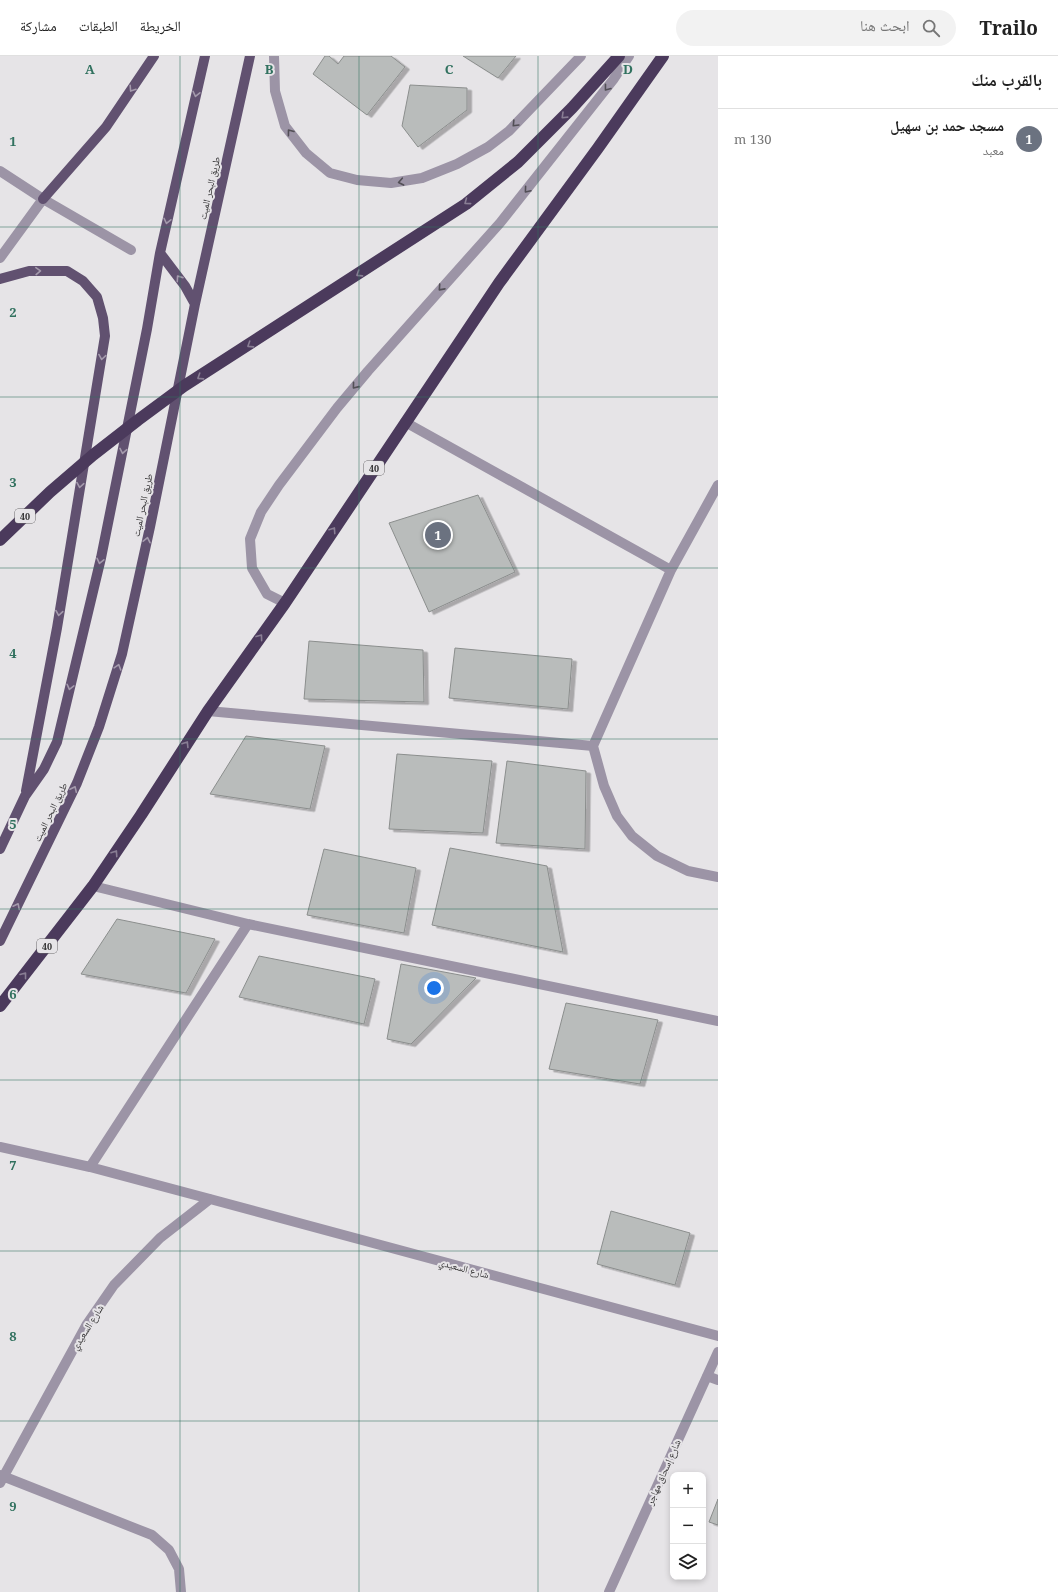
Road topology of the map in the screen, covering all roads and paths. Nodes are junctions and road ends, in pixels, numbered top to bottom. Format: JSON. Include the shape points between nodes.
{"nodes":[{"id":1,"x":154,"y":56,"type":"edge"},
{"id":2,"x":205,"y":56,"type":"edge"},
{"id":3,"x":250,"y":56,"type":"edge"},
{"id":4,"x":274,"y":56,"type":"edge"},
{"id":5,"x":581,"y":56,"type":"edge"},
{"id":6,"x":619,"y":56,"type":"edge"},
{"id":7,"x":629,"y":56,"type":"edge"},
{"id":8,"x":663,"y":56,"type":"edge"},
{"id":9,"x":0,"y":171,"type":"edge"},
{"id":10,"x":43,"y":199,"type":"junction"},
{"id":11,"x":131,"y":250,"type":"dead end"},
{"id":12,"x":160,"y":253,"type":"junction"},
{"id":13,"x":0,"y":258,"type":"edge"},
{"id":14,"x":0,"y":279,"type":"edge"},
{"id":15,"x":195,"y":304,"type":"junction"},
{"id":16,"x":405,"y":422,"type":"junction"},
{"id":17,"x":718,"y":485,"type":"edge"},
{"id":18,"x":0,"y":540,"type":"edge"},
{"id":19,"x":671,"y":570,"type":"junction"},
{"id":20,"x":285,"y":603,"type":"junction"},
{"id":21,"x":208,"y":711,"type":"junction"},
{"id":22,"x":593,"y":746,"type":"junction"},
{"id":23,"x":25,"y":796,"type":"junction"},
{"id":24,"x":0,"y":849,"type":"edge"},
{"id":25,"x":718,"y":877,"type":"edge"},
{"id":26,"x":93,"y":886,"type":"junction"},
{"id":27,"x":248,"y":924,"type":"junction"},
{"id":28,"x":0,"y":941,"type":"edge"},
{"id":29,"x":0,"y":1006,"type":"edge"},
{"id":30,"x":718,"y":1021,"type":"edge"},
{"id":31,"x":0,"y":1147,"type":"edge"},
{"id":32,"x":90,"y":1167,"type":"junction"},
{"id":33,"x":210,"y":1199,"type":"junction"},
{"id":34,"x":718,"y":1336,"type":"edge"},
{"id":35,"x":718,"y":1352,"type":"edge"},
{"id":36,"x":707,"y":1376,"type":"junction"},
{"id":37,"x":718,"y":1380,"type":"edge"},
{"id":38,"x":1,"y":1478,"type":"edge"},
{"id":39,"x":181,"y":1592,"type":"edge"},
{"id":40,"x":609,"y":1592,"type":"edge"}],
"edges":[{"from":1,"to":10,"type":"main road","one_way":true,"via":[[106,127]]},
{"from":2,"to":12,"type":"main road","one_way":true},
{"from":3,"to":15,"type":"main road","name":"طريق البحر الميت"},
{"from":5,"to":4,"type":"street","one_way":true,"via":[[509,131],[488,147],[422,178],[391,184],[357,180],[330,173],[306,153],[285,126],[275,90]]},
{"from":6,"to":18,"type":"highway","number":"40","one_way":true,"via":[[518,162],[466,204],[184,386],[93,454]]},
{"from":7,"to":20,"type":"street","one_way":true,"via":[[513,207],[337,408],[278,485],[261,512],[250,539],[252,568],[267,594]]},
{"from":8,"to":16,"type":"highway","number":"40","via":[[499,283]]},
{"from":9,"to":10,"type":"street"},
{"from":10,"to":11,"type":"street"},
{"from":10,"to":13,"type":"street"},
{"from":15,"to":12,"type":"main road","one_way":true},
{"from":12,"to":23,"type":"main road","one_way":true,"via":[[101,558],[57,742],[44,769]]},
{"from":14,"to":23,"type":"main road","one_way":true,"via":[[29,271],[67,271],[83,282],[97,297],[105,336],[57,628]]},
{"from":28,"to":15,"type":"main road","name":"طريق البحر الميت","one_way":true,"via":[[77,783],[99,728],[120,662]]},
{"from":16,"to":19,"type":"street"},
{"from":20,"to":16,"type":"highway","number":"40","one_way":true},
{"from":17,"to":19,"type":"street"},
{"from":19,"to":22,"type":"street"},
{"from":21,"to":20,"type":"highway","number":"40","one_way":true},
{"from":21,"to":22,"type":"street"},
{"from":26,"to":21,"type":"highway","number":"40","one_way":true},
{"from":22,"to":25,"type":"street","via":[[606,792],[617,816],[632,836],[657,856],[688,871]]},
{"from":23,"to":24,"type":"main road"},
{"from":26,"to":27,"type":"street"},
{"from":29,"to":26,"type":"highway","number":"40","one_way":true},
{"from":27,"to":30,"type":"street"},
{"from":27,"to":32,"type":"street"},
{"from":31,"to":32,"type":"street","name":"شارع السعيدي"},
{"from":32,"to":33,"type":"street","name":"شارع السعيدي"},
{"from":33,"to":34,"type":"street","name":"شارع السعيدي"},
{"from":33,"to":38,"type":"street","name":"شارع السعيدي","via":[[160,1238],[114,1286],[87,1324]]},
{"from":35,"to":36,"type":"street","name":"شارع إسحاق مهاجر"},
{"from":36,"to":37,"type":"street"},
{"from":36,"to":40,"type":"street","name":"شارع إسحاق مهاجر"},
{"from":38,"to":39,"type":"street","via":[[152,1535],[169,1550],[179,1569]]}]}
